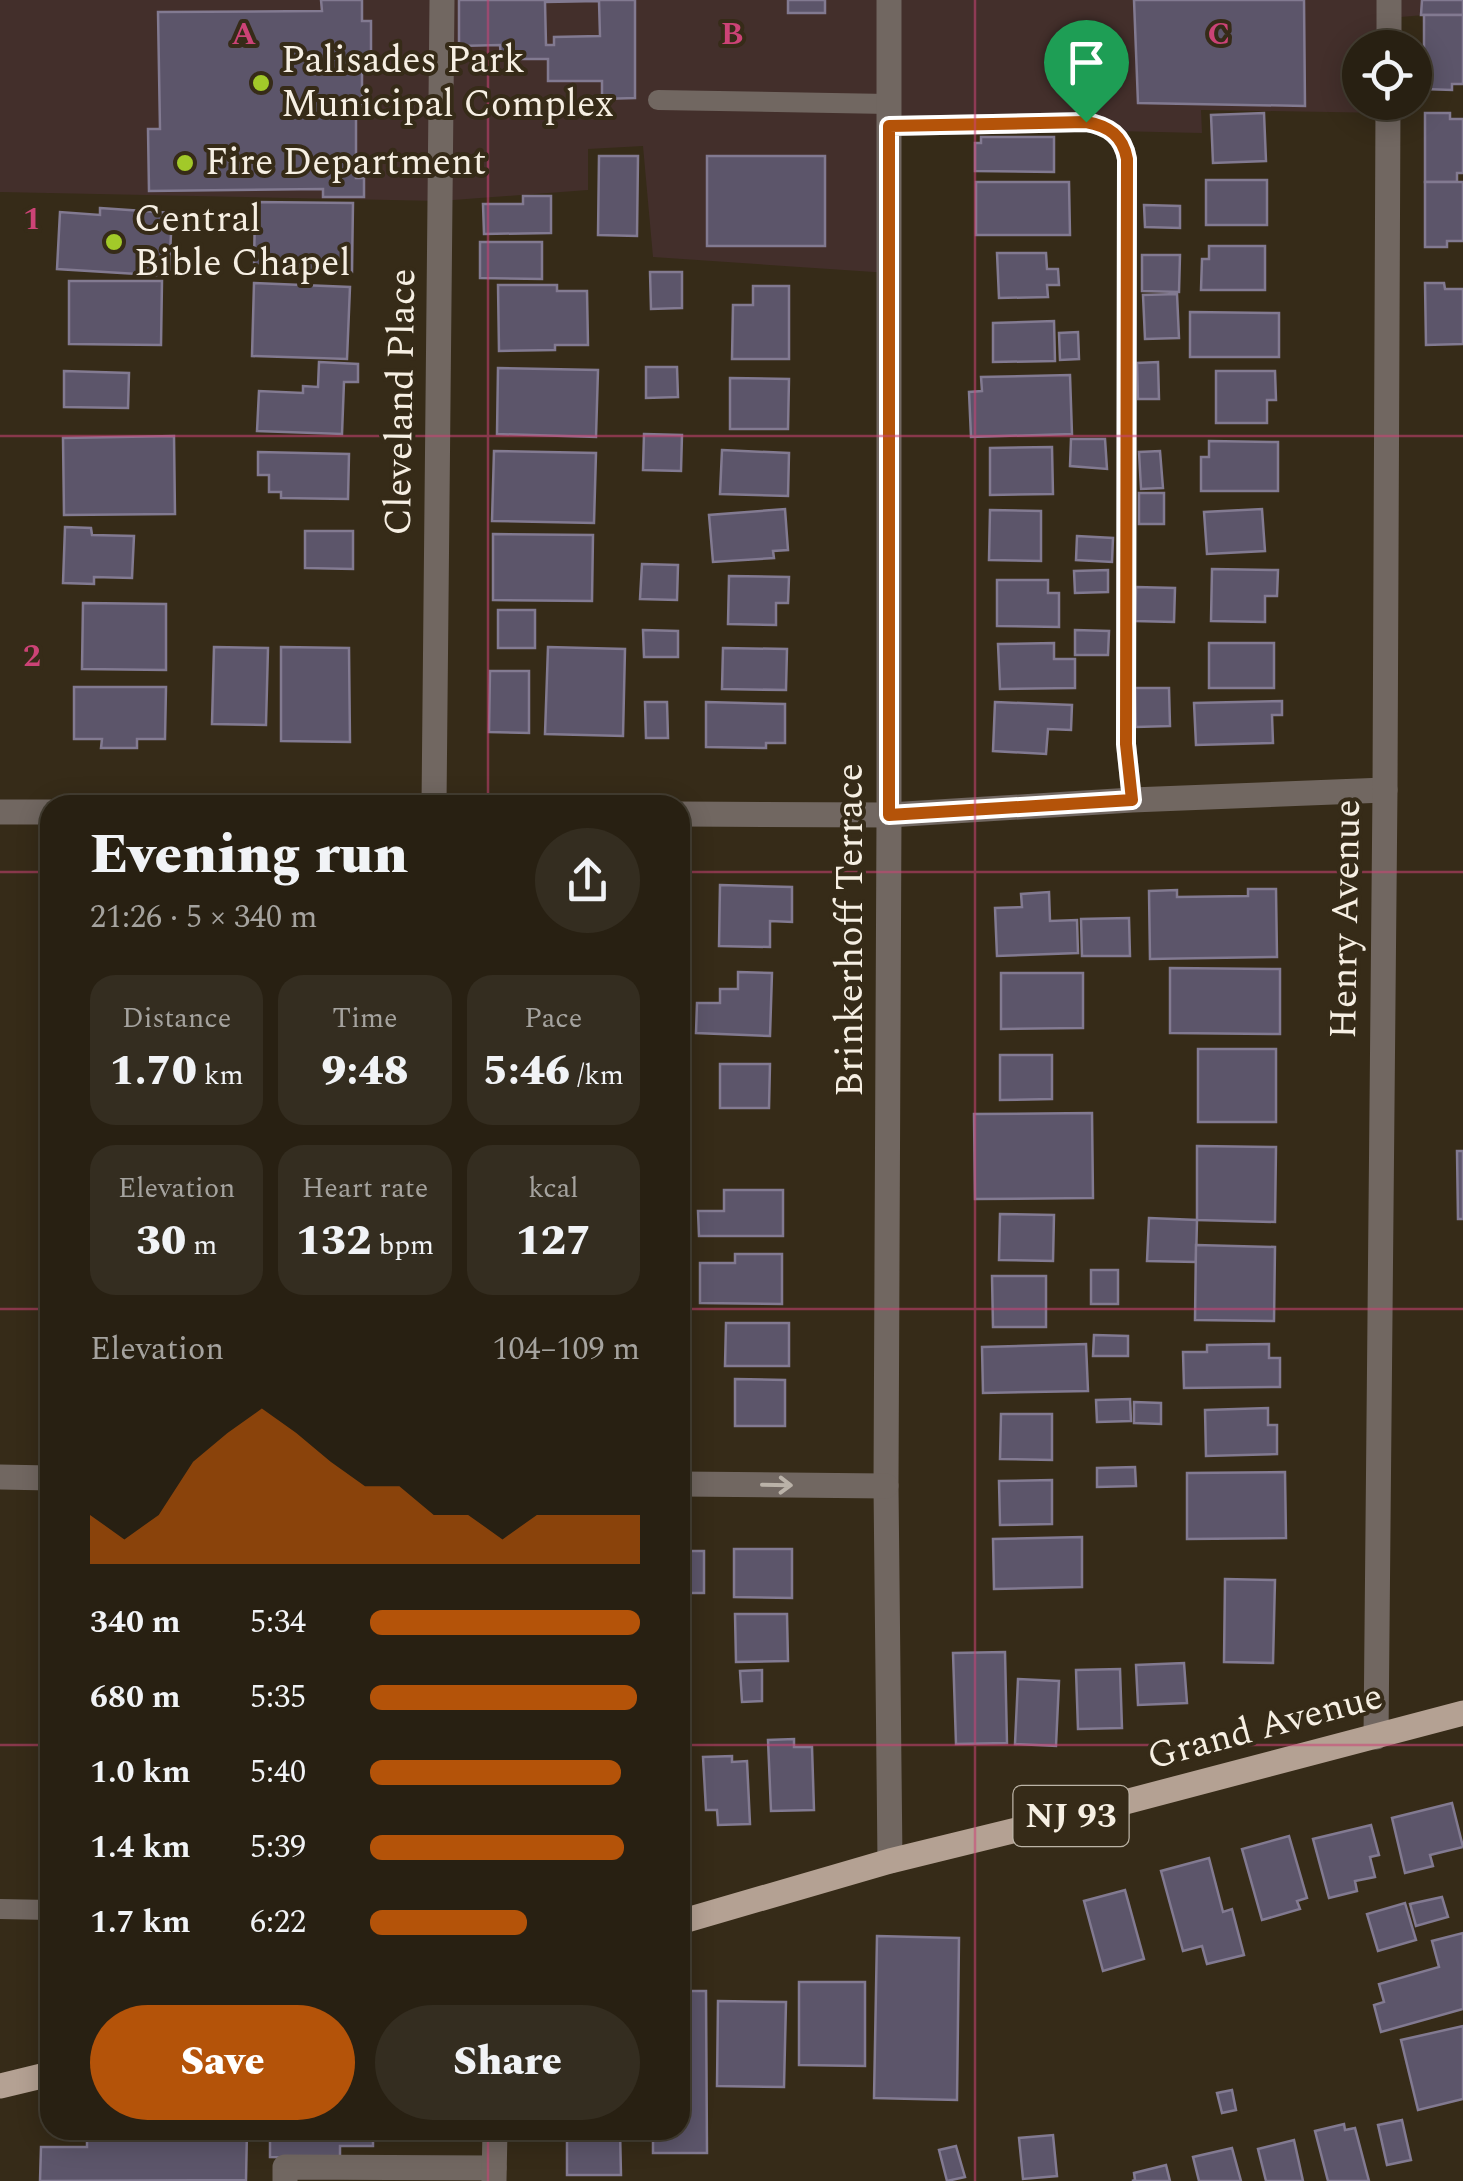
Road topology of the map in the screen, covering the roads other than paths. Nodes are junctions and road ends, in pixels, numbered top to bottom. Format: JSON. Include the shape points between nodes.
{"nodes":[{"id":1,"x":442,"y":0,"type":"edge"},
{"id":2,"x":889,"y":0,"type":"edge"},
{"id":3,"x":1389,"y":0,"type":"edge"},
{"id":4,"x":1388,"y":30,"type":"edge"},
{"id":5,"x":658,"y":100,"type":"dead end"},
{"id":6,"x":889,"y":115,"type":"junction"},
{"id":7,"x":1388,"y":120,"type":"edge"},
{"id":8,"x":1385,"y":790,"type":"junction"},
{"id":9,"x":434,"y":795,"type":"edge"},
{"id":10,"x":1132,"y":800,"type":"junction"},
{"id":11,"x":0,"y":812,"type":"edge"},
{"id":12,"x":40,"y":812,"type":"edge"},
{"id":13,"x":690,"y":814,"type":"edge"},
{"id":14,"x":889,"y":815,"type":"junction"},
{"id":15,"x":0,"y":1477,"type":"edge"},
{"id":16,"x":40,"y":1478,"type":"edge"},
{"id":17,"x":690,"y":1484,"type":"edge"},
{"id":18,"x":886,"y":1486,"type":"junction"},
{"id":19,"x":1463,"y":1713,"type":"edge"},
{"id":20,"x":1376,"y":1737,"type":"junction"},
{"id":21,"x":890,"y":1861,"type":"junction"},
{"id":22,"x":0,"y":1909,"type":"edge"},
{"id":23,"x":40,"y":1910,"type":"edge"},
{"id":24,"x":690,"y":1919,"type":"edge"},
{"id":25,"x":40,"y":2076,"type":"edge"},
{"id":26,"x":0,"y":2086,"type":"edge"},
{"id":27,"x":495,"y":2140,"type":"edge"},
{"id":28,"x":494,"y":2174,"type":"edge"},
{"id":29,"x":285,"y":2181,"type":"edge"}],
"edges":[{"from":1,"to":9,"type":"street","name":"Cleveland Place"},
{"from":2,"to":6,"type":"street","name":"Brinkerhoff Terrace"},
{"from":3,"to":4,"type":"street"},
{"from":5,"to":6,"type":"lane"},
{"from":6,"to":10,"type":"lane","via":[[1086,122],[1109,129],[1125,148],[1126,744]]},
{"from":6,"to":14,"type":"street","name":"Brinkerhoff Terrace"},
{"from":7,"to":8,"type":"street","name":"Henry Avenue"},
{"from":8,"to":10,"type":"street"},
{"from":8,"to":20,"type":"street","name":"Henry Avenue"},
{"from":10,"to":14,"type":"street"},
{"from":11,"to":12,"type":"street"},
{"from":13,"to":14,"type":"street"},
{"from":14,"to":18,"type":"street","name":"Brinkerhoff Terrace"},
{"from":15,"to":16,"type":"street"},
{"from":17,"to":18,"type":"street","one_way":true},
{"from":18,"to":21,"type":"street","name":"Brinkerhoff Terrace"},
{"from":19,"to":20,"type":"main road","name":"Grand Avenue","number":"NJ 93"},
{"from":20,"to":21,"type":"main road","name":"Grand Avenue","number":"NJ 93"},
{"from":21,"to":24,"type":"main road","name":"Grand Avenue","number":"NJ 93"},
{"from":22,"to":23,"type":"lane"},
{"from":25,"to":26,"type":"main road"},
{"from":27,"to":28,"type":"street"},
{"from":28,"to":29,"type":"street","via":[[285,2167]]}]}
